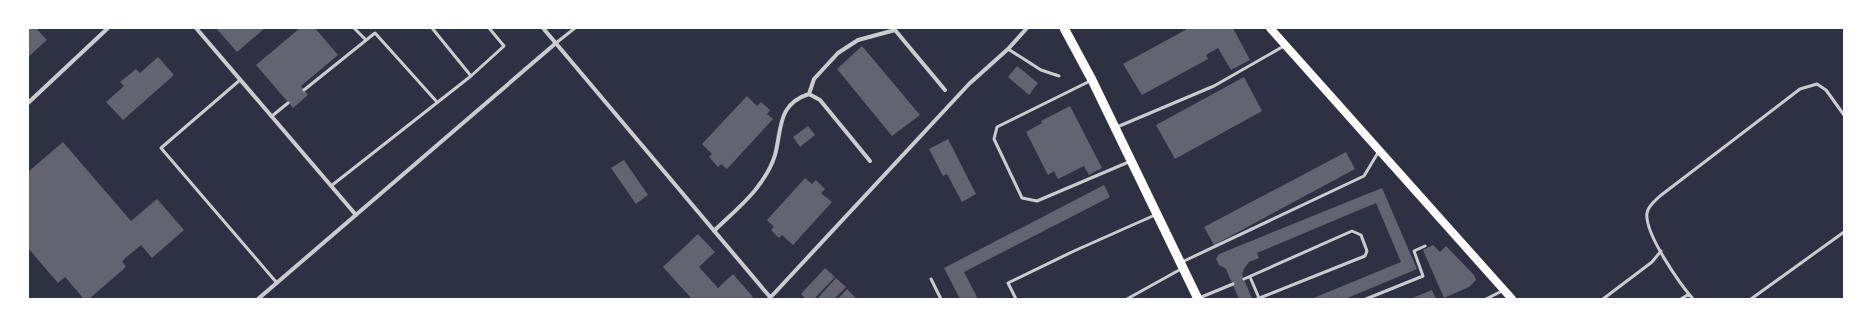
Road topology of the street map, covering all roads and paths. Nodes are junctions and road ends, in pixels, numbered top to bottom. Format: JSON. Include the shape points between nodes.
{"nodes":[{"id":1,"x":108,"y":28,"type":"edge"},
{"id":2,"x":196,"y":28,"type":"edge"},
{"id":3,"x":354,"y":28,"type":"edge"},
{"id":4,"x":432,"y":28,"type":"edge"},
{"id":5,"x":489,"y":28,"type":"edge"},
{"id":6,"x":543,"y":28,"type":"edge"},
{"id":7,"x":575,"y":28,"type":"edge"},
{"id":8,"x":1027,"y":28,"type":"edge"},
{"id":9,"x":1064,"y":28,"type":"edge"},
{"id":10,"x":1270,"y":28,"type":"edge"},
{"id":11,"x":366,"y":40,"type":"junction"},
{"id":12,"x":556,"y":43,"type":"junction"},
{"id":13,"x":1286,"y":46,"type":"junction"},
{"id":14,"x":1008,"y":49,"type":"junction"},
{"id":15,"x":471,"y":76,"type":"junction"},
{"id":16,"x":1059,"y":76,"type":"dead end"},
{"id":17,"x":240,"y":80,"type":"junction"},
{"id":18,"x":1092,"y":80,"type":"junction"},
{"id":19,"x":304,"y":90,"type":"dead end"},
{"id":20,"x":945,"y":90,"type":"dead end"},
{"id":21,"x":809,"y":94,"type":"junction"},
{"id":22,"x":437,"y":102,"type":"junction"},
{"id":23,"x":28,"y":103,"type":"edge"},
{"id":24,"x":288,"y":103,"type":"dead end"},
{"id":25,"x":1844,"y":115,"type":"edge"},
{"id":26,"x":272,"y":116,"type":"junction"},
{"id":27,"x":1115,"y":128,"type":"junction"},
{"id":28,"x":1379,"y":150,"type":"junction"},
{"id":29,"x":870,"y":161,"type":"dead end"},
{"id":30,"x":1131,"y":161,"type":"junction"},
{"id":31,"x":331,"y":186,"type":"junction"},
{"id":32,"x":1157,"y":214,"type":"junction"},
{"id":33,"x":356,"y":215,"type":"junction"},
{"id":34,"x":714,"y":231,"type":"junction"},
{"id":35,"x":1844,"y":232,"type":"edge"},
{"id":36,"x":1425,"y":246,"type":"dead end"},
{"id":37,"x":1661,"y":251,"type":"junction"},
{"id":38,"x":1182,"y":265,"type":"junction"},
{"id":39,"x":1250,"y":277,"type":"junction"},
{"id":40,"x":931,"y":279,"type":"dead end"},
{"id":41,"x":1244,"y":279,"type":"dead end"},
{"id":42,"x":277,"y":283,"type":"junction"},
{"id":43,"x":1232,"y":284,"type":"dead end"},
{"id":44,"x":1504,"y":290,"type":"junction"},
{"id":45,"x":1689,"y":294,"type":"junction"},
{"id":46,"x":770,"y":298,"type":"edge"},
{"id":47,"x":258,"y":299,"type":"edge"},
{"id":48,"x":941,"y":299,"type":"edge"},
{"id":49,"x":1016,"y":299,"type":"edge"},
{"id":50,"x":1127,"y":299,"type":"edge"},
{"id":51,"x":1198,"y":299,"type":"edge"},
{"id":52,"x":1258,"y":299,"type":"edge"},
{"id":53,"x":1366,"y":299,"type":"edge"},
{"id":54,"x":1486,"y":299,"type":"edge"},
{"id":55,"x":1512,"y":299,"type":"edge"},
{"id":56,"x":1603,"y":299,"type":"edge"},
{"id":57,"x":1680,"y":299,"type":"edge"},
{"id":58,"x":1694,"y":299,"type":"edge"},
{"id":59,"x":1751,"y":299,"type":"edge"}],
"edges":[{"from":1,"to":23,"type":"street"},
{"from":2,"to":17,"type":"street"},
{"from":3,"to":11,"type":"lane"},
{"from":4,"to":15,"type":"lane"},
{"from":5,"to":15,"type":"lane","via":[[504,46]]},
{"from":6,"to":12,"type":"street"},
{"from":7,"to":12,"type":"lane"},
{"from":8,"to":14,"type":"street"},
{"from":9,"to":18,"type":"main road"},
{"from":10,"to":13,"type":"main road"},
{"from":11,"to":19,"type":"lane"},
{"from":11,"to":22,"type":"lane","via":[[374,33]]},
{"from":12,"to":33,"type":"street"},
{"from":12,"to":34,"type":"street"},
{"from":13,"to":27,"type":"lane","via":[[1214,86]]},
{"from":13,"to":28,"type":"main road"},
{"from":14,"to":16,"type":"lane","via":[[1041,70]]},
{"from":14,"to":46,"type":"street","via":[[969,84]]},
{"from":15,"to":22,"type":"lane"},
{"from":17,"to":26,"type":"street"},
{"from":17,"to":42,"type":"lane","via":[[161,148]]},
{"from":18,"to":27,"type":"main road"},
{"from":18,"to":30,"type":"lane","via":[[997,127],[994,139],[1022,198],[1037,201]]},
{"from":20,"to":21,"type":"street","via":[[895,30],[858,40],[838,53],[814,79]]},
{"from":21,"to":29,"type":"street","via":[[820,100]]},
{"from":21,"to":34,"type":"street","via":[[799,97],[787,107],[774,156],[759,186]]},
{"from":22,"to":31,"type":"lane"},
{"from":24,"to":26,"type":"lane"},
{"from":25,"to":37,"type":"lane","via":[[1826,90],[1817,84],[1800,89],[1660,196],[1650,207],[1647,213],[1648,224]]},
{"from":26,"to":31,"type":"street"},
{"from":27,"to":30,"type":"main road"},
{"from":28,"to":38,"type":"lane","via":[[1364,176]]},
{"from":28,"to":44,"type":"main road"},
{"from":30,"to":32,"type":"main road"},
{"from":31,"to":33,"type":"street"},
{"from":32,"to":38,"type":"main road"},
{"from":32,"to":49,"type":"lane","via":[[1008,283]]},
{"from":33,"to":42,"type":"street"},
{"from":34,"to":46,"type":"street"},
{"from":35,"to":59,"type":"lane"},
{"from":36,"to":53,"type":"lane","via":[[1414,251],[1423,276]]},
{"from":37,"to":45,"type":"lane"},
{"from":37,"to":56,"type":"lane","via":[[1652,262]]},
{"from":38,"to":50,"type":"lane"},
{"from":38,"to":51,"type":"main road"},
{"from":39,"to":41,"type":"lane"},
{"from":39,"to":52,"type":"lane"},
{"from":39,"to":52,"type":"lane","via":[[1352,231],[1361,235],[1367,251],[1365,256]]},
{"from":40,"to":48,"type":"lane"},
{"from":42,"to":47,"type":"street"},
{"from":43,"to":51,"type":"lane"},
{"from":44,"to":54,"type":"lane"},
{"from":44,"to":55,"type":"main road"},
{"from":45,"to":57,"type":"lane"},
{"from":45,"to":58,"type":"lane"}]}
